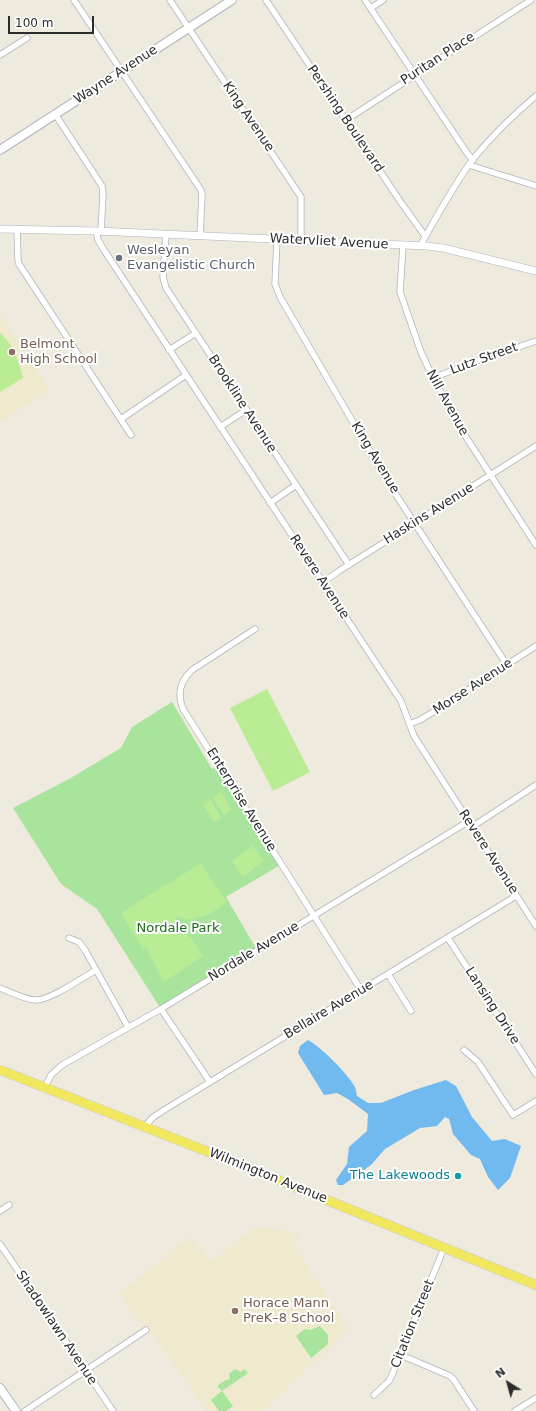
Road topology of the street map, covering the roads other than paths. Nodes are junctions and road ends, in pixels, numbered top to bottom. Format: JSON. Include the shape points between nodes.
{"nodes":[{"id":1,"x":74,"y":0,"type":"edge"},
{"id":2,"x":170,"y":0,"type":"edge"},
{"id":3,"x":232,"y":0,"type":"edge"},
{"id":4,"x":266,"y":0,"type":"edge"},
{"id":5,"x":365,"y":0,"type":"edge"},
{"id":6,"x":383,"y":0,"type":"edge"},
{"id":7,"x":531,"y":0,"type":"edge"},
{"id":8,"x":371,"y":8,"type":"junction"},
{"id":9,"x":189,"y":28,"type":"junction"},
{"id":10,"x":27,"y":38,"type":"dead end"},
{"id":11,"x":0,"y":55,"type":"edge"},
{"id":12,"x":122,"y":71,"type":"junction"},
{"id":13,"x":415,"y":75,"type":"junction"},
{"id":14,"x":536,"y":96,"type":"edge"},
{"id":15,"x":55,"y":114,"type":"junction"},
{"id":16,"x":346,"y":120,"type":"junction"},
{"id":17,"x":0,"y":150,"type":"edge"},
{"id":18,"x":473,"y":160,"type":"junction"},
{"id":19,"x":469,"y":165,"type":"junction"},
{"id":20,"x":536,"y":186,"type":"edge"},
{"id":21,"x":0,"y":229,"type":"edge"},
{"id":22,"x":17,"y":229,"type":"junction"},
{"id":23,"x":99,"y":232,"type":"junction"},
{"id":24,"x":166,"y":234,"type":"junction"},
{"id":25,"x":200,"y":236,"type":"junction"},
{"id":26,"x":425,"y":236,"type":"junction"},
{"id":27,"x":278,"y":239,"type":"junction"},
{"id":28,"x":301,"y":240,"type":"junction"},
{"id":29,"x":403,"y":245,"type":"junction"},
{"id":30,"x":420,"y":246,"type":"junction"},
{"id":31,"x":536,"y":271,"type":"edge"},
{"id":32,"x":196,"y":333,"type":"junction"},
{"id":33,"x":536,"y":342,"type":"edge"},
{"id":34,"x":169,"y":350,"type":"junction"},
{"id":35,"x":186,"y":375,"type":"junction"},
{"id":36,"x":433,"y":378,"type":"junction"},
{"id":37,"x":246,"y":410,"type":"junction"},
{"id":38,"x":120,"y":419,"type":"junction"},
{"id":39,"x":220,"y":427,"type":"junction"},
{"id":40,"x":131,"y":435,"type":"dead end"},
{"id":41,"x":536,"y":446,"type":"edge"},
{"id":42,"x":490,"y":475,"type":"junction"},
{"id":43,"x":296,"y":486,"type":"junction"},
{"id":44,"x":270,"y":504,"type":"junction"},
{"id":45,"x":414,"y":524,"type":"junction"},
{"id":46,"x":536,"y":545,"type":"edge"},
{"id":47,"x":349,"y":565,"type":"junction"},
{"id":48,"x":322,"y":583,"type":"junction"},
{"id":49,"x":255,"y":630,"type":"dead end"},
{"id":50,"x":536,"y":646,"type":"edge"},
{"id":51,"x":507,"y":665,"type":"junction"},
{"id":52,"x":409,"y":724,"type":"junction"},
{"id":53,"x":536,"y":785,"type":"edge"},
{"id":54,"x":469,"y":821,"type":"junction"},
{"id":55,"x":472,"y":827,"type":"junction"},
{"id":56,"x":516,"y":896,"type":"junction"},
{"id":57,"x":314,"y":915,"type":"junction"},
{"id":58,"x":535,"y":923,"type":"edge"},
{"id":59,"x":69,"y":938,"type":"dead end"},
{"id":60,"x":448,"y":938,"type":"junction"},
{"id":61,"x":96,"y":970,"type":"junction"},
{"id":62,"x":388,"y":974,"type":"junction"},
{"id":63,"x":0,"y":988,"type":"edge"},
{"id":64,"x":361,"y":990,"type":"junction"},
{"id":65,"x":161,"y":1009,"type":"junction"},
{"id":66,"x":411,"y":1011,"type":"dead end"},
{"id":67,"x":128,"y":1027,"type":"junction"},
{"id":68,"x":464,"y":1050,"type":"dead end"},
{"id":69,"x":0,"y":1070,"type":"edge"},
{"id":70,"x":536,"y":1074,"type":"edge"},
{"id":71,"x":210,"y":1082,"type":"junction"},
{"id":72,"x":45,"y":1087,"type":"junction"},
{"id":73,"x":536,"y":1100,"type":"edge"},
{"id":74,"x":145,"y":1127,"type":"junction"},
{"id":75,"x":8,"y":1205,"type":"dead end"},
{"id":76,"x":0,"y":1211,"type":"edge"},
{"id":77,"x":0,"y":1244,"type":"edge"},
{"id":78,"x":444,"y":1248,"type":"junction"},
{"id":79,"x":536,"y":1285,"type":"edge"},
{"id":80,"x":146,"y":1330,"type":"dead end"},
{"id":81,"x":401,"y":1355,"type":"junction"},
{"id":82,"x":85,"y":1370,"type":"junction"},
{"id":83,"x":0,"y":1388,"type":"edge"},
{"id":84,"x":374,"y":1395,"type":"dead end"},
{"id":85,"x":536,"y":1398,"type":"edge"},
{"id":86,"x":16,"y":1411,"type":"edge"},
{"id":87,"x":25,"y":1411,"type":"edge"},
{"id":88,"x":113,"y":1411,"type":"edge"},
{"id":89,"x":474,"y":1411,"type":"edge"},
{"id":90,"x":515,"y":1411,"type":"edge"}],
"edges":[{"from":1,"to":12,"type":"street"},
{"from":2,"to":9,"type":"street","name":"King Avenue"},
{"from":3,"to":9,"type":"main road","name":"Wayne Avenue"},
{"from":4,"to":16,"type":"street","name":"Pershing Boulevard"},
{"from":5,"to":8,"type":"street"},
{"from":6,"to":8,"type":"street"},
{"from":7,"to":13,"type":"street","name":"Puritan Place"},
{"from":8,"to":13,"type":"street"},
{"from":9,"to":12,"type":"main road","name":"Wayne Avenue"},
{"from":9,"to":28,"type":"street","name":"King Avenue","via":[[301,197]]},
{"from":10,"to":11,"type":"street"},
{"from":12,"to":15,"type":"main road","name":"Wayne Avenue"},
{"from":12,"to":25,"type":"street","via":[[201,190]]},
{"from":13,"to":16,"type":"street","name":"Puritan Place"},
{"from":13,"to":18,"type":"street"},
{"from":14,"to":18,"type":"street"},
{"from":15,"to":17,"type":"main road","name":"Wayne Avenue"},
{"from":15,"to":23,"type":"street","name":"Revere Avenue","via":[[102,186]]},
{"from":16,"to":26,"type":"street","name":"Pershing Boulevard"},
{"from":18,"to":19,"type":"street"},
{"from":19,"to":20,"type":"street"},
{"from":19,"to":26,"type":"street"},
{"from":21,"to":22,"type":"street","name":"Watervliet Avenue"},
{"from":22,"to":23,"type":"street","name":"Watervliet Avenue"},
{"from":22,"to":38,"type":"street","via":[[19,264]]},
{"from":23,"to":24,"type":"street","name":"Watervliet Avenue"},
{"from":23,"to":34,"type":"street","name":"Revere Avenue","via":[[98,240]]},
{"from":24,"to":25,"type":"street","name":"Watervliet Avenue"},
{"from":24,"to":32,"type":"street","name":"Brookline Avenue","via":[[164,283]]},
{"from":25,"to":27,"type":"street","name":"Watervliet Avenue"},
{"from":26,"to":30,"type":"street"},
{"from":27,"to":28,"type":"street","name":"Watervliet Avenue"},
{"from":27,"to":45,"type":"street","name":"King Avenue","via":[[276,289]]},
{"from":28,"to":29,"type":"street","name":"Watervliet Avenue"},
{"from":29,"to":30,"type":"street","name":"Watervliet Avenue"},
{"from":29,"to":36,"type":"street","name":"Nill Avenue","via":[[401,294]]},
{"from":30,"to":31,"type":"street","name":"Watervliet Avenue","via":[[443,248]]},
{"from":32,"to":34,"type":"street"},
{"from":32,"to":37,"type":"street","name":"Brookline Avenue"},
{"from":33,"to":36,"type":"street","name":"Lutz Street"},
{"from":34,"to":35,"type":"street","name":"Revere Avenue"},
{"from":35,"to":38,"type":"street"},
{"from":35,"to":39,"type":"street","name":"Revere Avenue"},
{"from":36,"to":42,"type":"street","name":"Nill Avenue"},
{"from":37,"to":39,"type":"street"},
{"from":37,"to":43,"type":"street","name":"Brookline Avenue"},
{"from":38,"to":40,"type":"street"},
{"from":39,"to":44,"type":"street","name":"Revere Avenue"},
{"from":41,"to":42,"type":"street","name":"Haskins Avenue"},
{"from":42,"to":45,"type":"street","name":"Haskins Avenue"},
{"from":42,"to":46,"type":"street","name":"Nill Avenue"},
{"from":43,"to":44,"type":"street"},
{"from":43,"to":47,"type":"street","name":"Brookline Avenue"},
{"from":44,"to":48,"type":"street","name":"Revere Avenue"},
{"from":45,"to":47,"type":"street","name":"Haskins Avenue"},
{"from":45,"to":51,"type":"street","name":"King Avenue"},
{"from":47,"to":48,"type":"street","name":"Haskins Avenue"},
{"from":48,"to":52,"type":"street","name":"Revere Avenue","via":[[401,701]]},
{"from":49,"to":57,"type":"street","name":"Enterprise Avenue","via":[[192,670],[186,676],[180,690],[181,703]]},
{"from":50,"to":51,"type":"street","name":"Morse Avenue"},
{"from":51,"to":52,"type":"street","name":"Morse Avenue","via":[[420,720]]},
{"from":52,"to":54,"type":"street","name":"Revere Avenue","via":[[414,736]]},
{"from":53,"to":55,"type":"street"},
{"from":54,"to":55,"type":"street","name":"Revere Avenue"},
{"from":54,"to":57,"type":"street","name":"Nordale Avenue"},
{"from":55,"to":56,"type":"street","name":"Revere Avenue"},
{"from":56,"to":58,"type":"street","name":"Revere Avenue"},
{"from":56,"to":60,"type":"street","name":"Bellaire Avenue"},
{"from":57,"to":64,"type":"street","name":"Enterprise Avenue"},
{"from":57,"to":65,"type":"street","name":"Nordale Avenue"},
{"from":59,"to":61,"type":"street","via":[[79,942]]},
{"from":60,"to":62,"type":"street","name":"Bellaire Avenue"},
{"from":60,"to":70,"type":"street","name":"Lansing Drive"},
{"from":61,"to":63,"type":"street","via":[[45,999],[28,999]]},
{"from":61,"to":67,"type":"street"},
{"from":62,"to":64,"type":"street","name":"Bellaire Avenue"},
{"from":62,"to":66,"type":"street"},
{"from":64,"to":71,"type":"street","name":"Bellaire Avenue"},
{"from":65,"to":67,"type":"street","name":"Nordale Avenue"},
{"from":65,"to":71,"type":"street"},
{"from":67,"to":72,"type":"street","name":"Nordale Avenue","via":[[62,1065],[51,1075]]},
{"from":68,"to":73,"type":"street","via":[[478,1062],[513,1115]]},
{"from":69,"to":72,"type":"main road","name":"Wilmington Avenue"},
{"from":71,"to":74,"type":"street","name":"Bellaire Avenue","via":[[152,1118]]},
{"from":72,"to":74,"type":"main road","name":"Wilmington Avenue"},
{"from":74,"to":78,"type":"main road","name":"Wilmington Avenue"},
{"from":75,"to":76,"type":"street"},
{"from":77,"to":82,"type":"street","name":"Shadowlawn Avenue"},
{"from":78,"to":79,"type":"main road","name":"Wilmington Avenue"},
{"from":78,"to":81,"type":"street","name":"Citation Street"},
{"from":80,"to":82,"type":"street"},
{"from":81,"to":84,"type":"street","name":"Citation Street","via":[[389,1381]]},
{"from":81,"to":89,"type":"street","via":[[450,1376]]},
{"from":82,"to":87,"type":"street"},
{"from":82,"to":88,"type":"street","name":"Shadowlawn Avenue"},
{"from":83,"to":86,"type":"main road"},
{"from":85,"to":90,"type":"street"}]}
